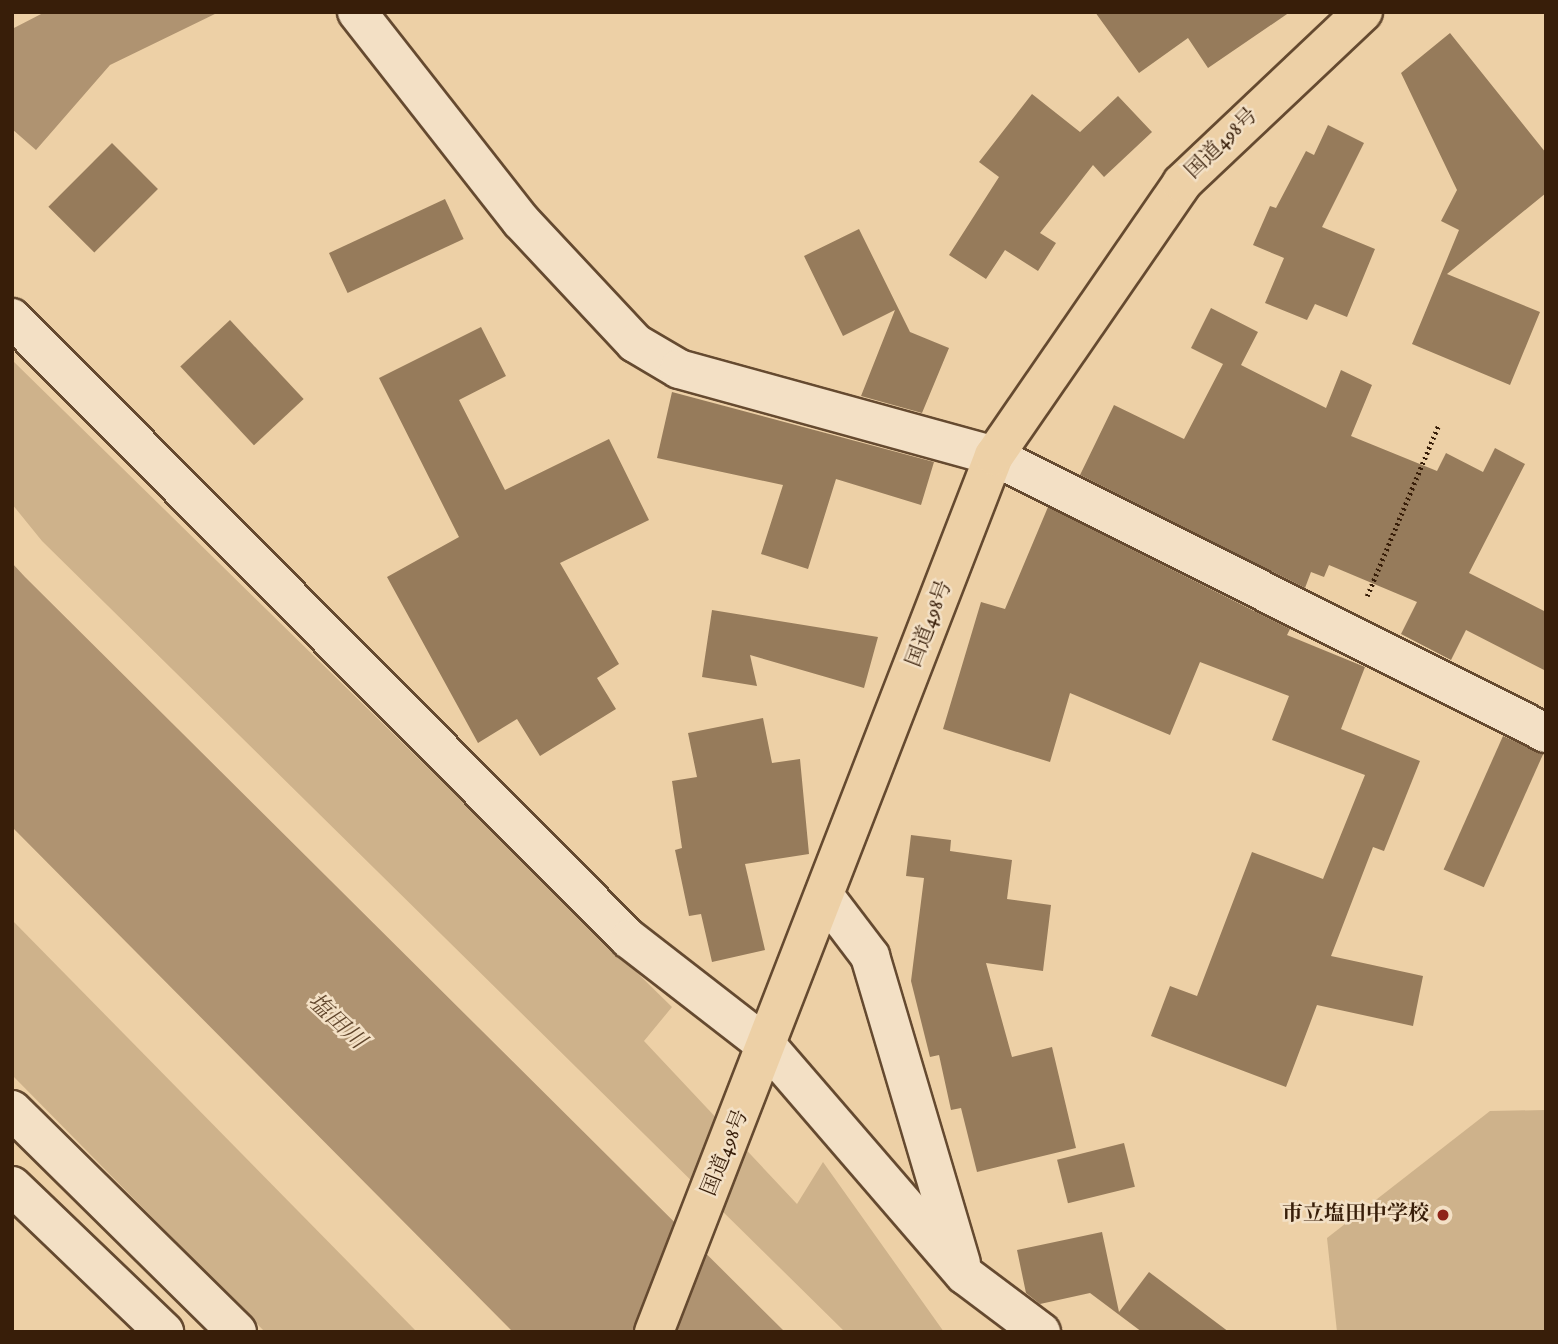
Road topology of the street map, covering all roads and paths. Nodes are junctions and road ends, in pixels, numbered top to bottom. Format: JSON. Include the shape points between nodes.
{"nodes":[{"id":1,"x":357,"y":12,"type":"edge"},
{"id":2,"x":1363,"y":12,"type":"edge"},
{"id":3,"x":12,"y":318,"type":"edge"},
{"id":4,"x":1438,"y":426,"type":"dead end"},
{"id":5,"x":995,"y":456,"type":"junction"},
{"id":6,"x":1351,"y":636,"type":"junction"},
{"id":7,"x":1546,"y":733,"type":"edge"},
{"id":8,"x":826,"y":898,"type":"junction"},
{"id":9,"x":768,"y":1047,"type":"junction"},
{"id":10,"x":12,"y":1110,"type":"edge"},
{"id":11,"x":12,"y":1186,"type":"edge"},
{"id":12,"x":965,"y":1275,"type":"junction"},
{"id":13,"x":164,"y":1332,"type":"edge"},
{"id":14,"x":237,"y":1332,"type":"edge"},
{"id":15,"x":654,"y":1332,"type":"edge"},
{"id":16,"x":1041,"y":1332,"type":"edge"}],
"edges":[{"from":1,"to":5,"type":"street","via":[[522,221],[635,343],[679,369]]},
{"from":2,"to":5,"type":"highway","name":"国道498号","via":[[1182,183]]},
{"from":3,"to":9,"type":"street","via":[[629,939]]},
{"from":4,"to":6,"type":"path"},
{"from":5,"to":6,"type":"street"},
{"from":5,"to":8,"type":"highway","name":"国道498号"},
{"from":6,"to":7,"type":"street"},
{"from":8,"to":9,"type":"highway","name":"国道498号"},
{"from":8,"to":12,"type":"street","via":[[870,956]]},
{"from":9,"to":12,"type":"street"},
{"from":9,"to":15,"type":"highway","name":"国道498号"},
{"from":10,"to":14,"type":"street"},
{"from":11,"to":13,"type":"street"},
{"from":12,"to":16,"type":"street"}]}
